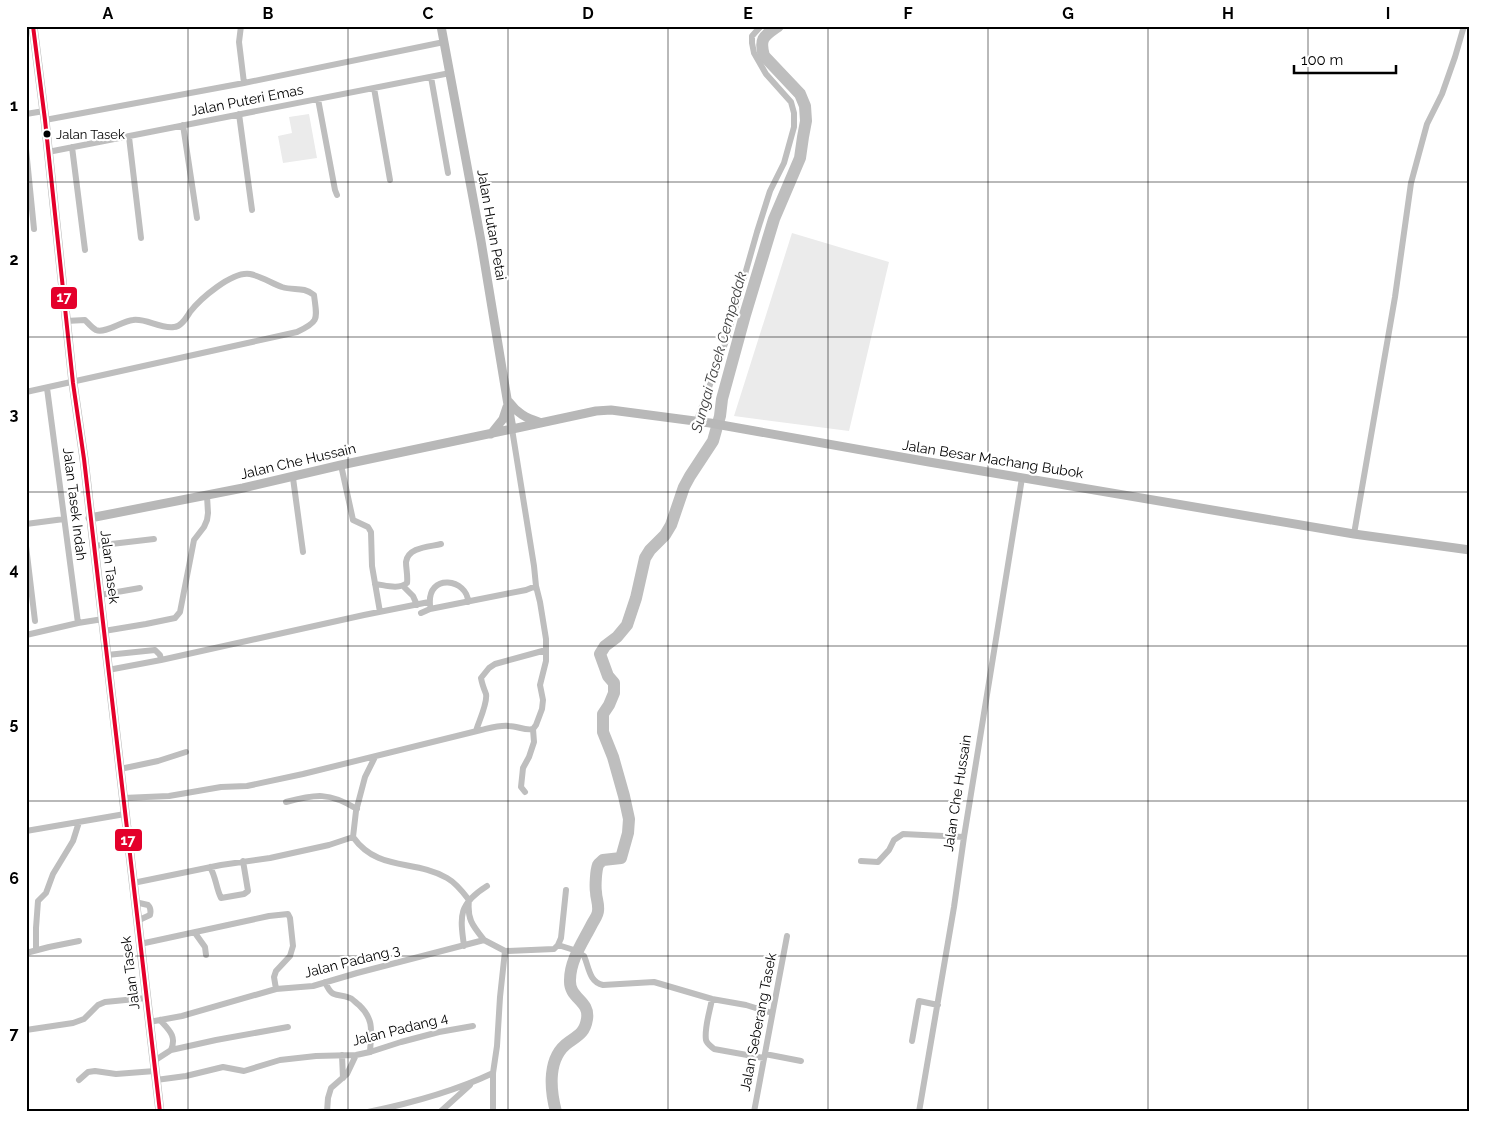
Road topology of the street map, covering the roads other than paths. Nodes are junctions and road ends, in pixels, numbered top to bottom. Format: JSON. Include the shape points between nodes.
{"nodes":[{"id":1,"x":33,"y":26,"type":"edge"},
{"id":2,"x":241,"y":26,"type":"edge"},
{"id":3,"x":441,"y":26,"type":"edge"},
{"id":4,"x":761,"y":26,"type":"edge"},
{"id":5,"x":1464,"y":26,"type":"edge"},
{"id":6,"x":444,"y":42,"type":"junction"},
{"id":7,"x":450,"y":73,"type":"junction"},
{"id":8,"x":431,"y":77,"type":"junction"},
{"id":9,"x":244,"y":83,"type":"junction"},
{"id":10,"x":374,"y":88,"type":"junction"},
{"id":11,"x":318,"y":99,"type":"junction"},
{"id":12,"x":26,"y":114,"type":"edge"},
{"id":13,"x":239,"y":114,"type":"junction"},
{"id":14,"x":44,"y":116,"type":"junction"},
{"id":15,"x":183,"y":125,"type":"junction"},
{"id":16,"x":129,"y":137,"type":"junction"},
{"id":17,"x":72,"y":147,"type":"junction"},
{"id":18,"x":26,"y":149,"type":"edge"},
{"id":19,"x":48,"y":152,"type":"junction"},
{"id":20,"x":448,"y":173,"type":"dead end"},
{"id":21,"x":390,"y":180,"type":"dead end"},
{"id":22,"x":337,"y":195,"type":"dead end"},
{"id":23,"x":252,"y":210,"type":"dead end"},
{"id":24,"x":197,"y":218,"type":"dead end"},
{"id":25,"x":34,"y":230,"type":"dead end"},
{"id":26,"x":141,"y":238,"type":"dead end"},
{"id":27,"x":85,"y":250,"type":"dead end"},
{"id":28,"x":66,"y":321,"type":"junction"},
{"id":29,"x":73,"y":383,"type":"junction"},
{"id":30,"x":47,"y":388,"type":"junction"},
{"id":31,"x":26,"y":392,"type":"edge"},
{"id":32,"x":508,"y":402,"type":"junction"},
{"id":33,"x":697,"y":420,"type":"junction"},
{"id":34,"x":540,"y":423,"type":"junction"},
{"id":35,"x":512,"y":429,"type":"junction"},
{"id":36,"x":491,"y":434,"type":"junction"},
{"id":37,"x":341,"y":465,"type":"junction"},
{"id":38,"x":293,"y":478,"type":"junction"},
{"id":39,"x":1022,"y":478,"type":"junction"},
{"id":40,"x":207,"y":496,"type":"junction"},
{"id":41,"x":90,"y":518,"type":"junction"},
{"id":42,"x":64,"y":519,"type":"junction"},
{"id":43,"x":26,"y":524,"type":"edge"},
{"id":44,"x":1354,"y":534,"type":"junction"},
{"id":45,"x":154,"y":539,"type":"dead end"},
{"id":46,"x":440,"y":544,"type":"dead end"},
{"id":47,"x":26,"y":546,"type":"edge"},
{"id":48,"x":94,"y":546,"type":"junction"},
{"id":49,"x":1470,"y":550,"type":"edge"},
{"id":50,"x":303,"y":552,"type":"dead end"},
{"id":51,"x":374,"y":584,"type":"junction"},
{"id":52,"x":403,"y":586,"type":"junction"},
{"id":53,"x":536,"y":586,"type":"junction"},
{"id":54,"x":140,"y":588,"type":"dead end"},
{"id":55,"x":100,"y":595,"type":"junction"},
{"id":56,"x":468,"y":602,"type":"junction"},
{"id":57,"x":417,"y":605,"type":"junction"},
{"id":58,"x":430,"y":605,"type":"junction"},
{"id":59,"x":380,"y":612,"type":"junction"},
{"id":60,"x":421,"y":613,"type":"dead end"},
{"id":61,"x":102,"y":619,"type":"junction"},
{"id":62,"x":35,"y":621,"type":"dead end"},
{"id":63,"x":78,"y":623,"type":"junction"},
{"id":64,"x":104,"y":631,"type":"junction"},
{"id":65,"x":26,"y":634,"type":"edge"},
{"id":66,"x":546,"y":650,"type":"junction"},
{"id":67,"x":107,"y":655,"type":"junction"},
{"id":68,"x":161,"y":660,"type":"junction"},
{"id":69,"x":108,"y":670,"type":"junction"},
{"id":70,"x":533,"y":729,"type":"junction"},
{"id":71,"x":476,"y":731,"type":"junction"},
{"id":72,"x":186,"y":752,"type":"dead end"},
{"id":73,"x":375,"y":757,"type":"junction"},
{"id":74,"x":120,"y":769,"type":"junction"},
{"id":75,"x":525,"y":792,"type":"dead end"},
{"id":76,"x":123,"y":798,"type":"junction"},
{"id":77,"x":286,"y":802,"type":"dead end"},
{"id":78,"x":357,"y":809,"type":"junction"},
{"id":79,"x":125,"y":814,"type":"junction"},
{"id":80,"x":79,"y":822,"type":"junction"},
{"id":81,"x":26,"y":831,"type":"edge"},
{"id":82,"x":353,"y":837,"type":"junction"},
{"id":83,"x":964,"y":837,"type":"junction"},
{"id":84,"x":243,"y":861,"type":"junction"},
{"id":85,"x":861,"y":861,"type":"dead end"},
{"id":86,"x":210,"y":867,"type":"junction"},
{"id":87,"x":133,"y":883,"type":"junction"},
{"id":88,"x":486,"y":886,"type":"dead end"},
{"id":89,"x":566,"y":890,"type":"dead end"},
{"id":90,"x":469,"y":900,"type":"junction"},
{"id":91,"x":135,"y":902,"type":"junction"},
{"id":92,"x":137,"y":922,"type":"junction"},
{"id":93,"x":195,"y":933,"type":"junction"},
{"id":94,"x":787,"y":936,"type":"dead end"},
{"id":95,"x":80,"y":940,"type":"dead end"},
{"id":96,"x":484,"y":940,"type":"junction"},
{"id":97,"x":140,"y":944,"type":"junction"},
{"id":98,"x":464,"y":946,"type":"junction"},
{"id":99,"x":558,"y":946,"type":"junction"},
{"id":100,"x":36,"y":950,"type":"junction"},
{"id":101,"x":505,"y":951,"type":"junction"},
{"id":102,"x":26,"y":953,"type":"edge"},
{"id":103,"x":206,"y":955,"type":"dead end"},
{"id":104,"x":325,"y":982,"type":"junction"},
{"id":105,"x":276,"y":989,"type":"junction"},
{"id":106,"x":146,"y":998,"type":"junction"},
{"id":107,"x":712,"y":999,"type":"junction"},
{"id":108,"x":938,"y":1005,"type":"junction"},
{"id":109,"x":772,"y":1013,"type":"junction"},
{"id":110,"x":160,"y":1020,"type":"junction"},
{"id":111,"x":149,"y":1022,"type":"junction"},
{"id":112,"x":473,"y":1026,"type":"dead end"},
{"id":113,"x":288,"y":1027,"type":"dead end"},
{"id":114,"x":26,"y":1030,"type":"edge"},
{"id":115,"x":912,"y":1041,"type":"dead end"},
{"id":116,"x":171,"y":1050,"type":"junction"},
{"id":117,"x":370,"y":1052,"type":"junction"},
{"id":118,"x":356,"y":1054,"type":"junction"},
{"id":119,"x":342,"y":1055,"type":"junction"},
{"id":120,"x":764,"y":1056,"type":"junction"},
{"id":121,"x":154,"y":1061,"type":"junction"},
{"id":122,"x":800,"y":1061,"type":"dead end"},
{"id":123,"x":493,"y":1073,"type":"junction"},
{"id":124,"x":156,"y":1076,"type":"junction"},
{"id":125,"x":343,"y":1078,"type":"junction"},
{"id":126,"x":79,"y":1080,"type":"dead end"},
{"id":127,"x":472,"y":1083,"type":"junction"},
{"id":128,"x":383,"y":1110,"type":"edge"},
{"id":129,"x":160,"y":1112,"type":"edge"},
{"id":130,"x":327,"y":1112,"type":"edge"},
{"id":131,"x":368,"y":1112,"type":"edge"},
{"id":132,"x":440,"y":1112,"type":"edge"},
{"id":133,"x":493,"y":1112,"type":"edge"},
{"id":134,"x":754,"y":1112,"type":"edge"},
{"id":135,"x":919,"y":1112,"type":"edge"}],
"edges":[{"from":1,"to":14,"type":"main road","name":"Jalan Tasek"},
{"from":2,"to":9,"type":"street","via":[[239,42]]},
{"from":3,"to":6,"type":"main road","name":"Jalan Hutan Petai"},
{"from":4,"to":33,"type":"street","via":[[752,36],[754,53],[766,74],[791,102],[794,127],[757,232],[724,348]]},
{"from":5,"to":44,"type":"street","via":[[1442,94],[1427,124],[1411,183]]},
{"from":6,"to":7,"type":"main road","name":"Jalan Hutan Petai"},
{"from":6,"to":9,"type":"street"},
{"from":7,"to":8,"type":"street","name":"Jalan Puteri Emas"},
{"from":7,"to":32,"type":"main road","name":"Jalan Hutan Petai"},
{"from":8,"to":10,"type":"street","name":"Jalan Puteri Emas"},
{"from":8,"to":20,"type":"street"},
{"from":9,"to":14,"type":"street"},
{"from":10,"to":11,"type":"street","name":"Jalan Puteri Emas"},
{"from":10,"to":21,"type":"street"},
{"from":11,"to":13,"type":"street","name":"Jalan Puteri Emas"},
{"from":11,"to":22,"type":"street"},
{"from":12,"to":14,"type":"street"},
{"from":13,"to":15,"type":"street","name":"Jalan Puteri Emas"},
{"from":13,"to":23,"type":"street"},
{"from":14,"to":19,"type":"main road","name":"Jalan Tasek"},
{"from":15,"to":16,"type":"street","name":"Jalan Puteri Emas"},
{"from":15,"to":24,"type":"street"},
{"from":16,"to":17,"type":"street","name":"Jalan Puteri Emas"},
{"from":16,"to":26,"type":"street"},
{"from":17,"to":19,"type":"street","name":"Jalan Puteri Emas"},
{"from":17,"to":27,"type":"street"},
{"from":18,"to":25,"type":"street"},
{"from":19,"to":28,"type":"main road","name":"Jalan Tasek"},
{"from":28,"to":29,"type":"main road","name":"Jalan Tasek"},
{"from":28,"to":29,"type":"street","via":[[85,320],[96,330],[103,331],[135,319],[175,328],[220,284],[248,274],[283,288],[308,290],[314,295],[317,317],[312,325],[297,332]]},
{"from":29,"to":30,"type":"street"},
{"from":29,"to":41,"type":"main road","name":"Jalan Tasek"},
{"from":30,"to":31,"type":"street"},
{"from":30,"to":42,"type":"street","name":"Jalan Tasek Indah"},
{"from":32,"to":34,"type":"main road","via":[[521,415]]},
{"from":32,"to":35,"type":"main road","name":"Jalan Hutan Petai"},
{"from":32,"to":36,"type":"main road","via":[[503,419]]},
{"from":33,"to":34,"type":"main road","name":"Jalan Besar Machang Bubok","via":[[610,410]]},
{"from":33,"to":39,"type":"main road","name":"Jalan Besar Machang Bubok"},
{"from":34,"to":35,"type":"main road","name":"Jalan Besar Machang Bubok"},
{"from":35,"to":36,"type":"main road","name":"Jalan Che Hussain"},
{"from":35,"to":53,"type":"street"},
{"from":36,"to":37,"type":"main road","name":"Jalan Che Hussain"},
{"from":37,"to":38,"type":"main road","name":"Jalan Che Hussain"},
{"from":37,"to":51,"type":"street","via":[[353,520],[371,532]]},
{"from":38,"to":40,"type":"main road","name":"Jalan Che Hussain"},
{"from":38,"to":50,"type":"street"},
{"from":39,"to":44,"type":"main road","name":"Jalan Besar Machang Bubok"},
{"from":39,"to":83,"type":"street","name":"Jalan Che Hussain"},
{"from":40,"to":41,"type":"main road","name":"Jalan Che Hussain"},
{"from":40,"to":64,"type":"street","via":[[207,520],[194,540],[180,612],[175,618]]},
{"from":41,"to":48,"type":"main road","name":"Jalan Tasek"},
{"from":42,"to":43,"type":"street"},
{"from":42,"to":63,"type":"street","name":"Jalan Tasek Indah"},
{"from":44,"to":49,"type":"main road","name":"Jalan Besar Machang Bubok"},
{"from":45,"to":48,"type":"street"},
{"from":46,"to":52,"type":"street","via":[[408,555],[407,583]]},
{"from":47,"to":62,"type":"street"},
{"from":48,"to":55,"type":"main road","name":"Jalan Tasek"},
{"from":51,"to":52,"type":"street"},
{"from":51,"to":59,"type":"street"},
{"from":52,"to":57,"type":"street"},
{"from":53,"to":56,"type":"street"},
{"from":53,"to":66,"type":"street"},
{"from":54,"to":55,"type":"street"},
{"from":55,"to":61,"type":"main road","name":"Jalan Tasek"},
{"from":56,"to":58,"type":"street"},
{"from":56,"to":58,"type":"street","via":[[465,591],[449,583],[433,587]]},
{"from":57,"to":58,"type":"street"},
{"from":57,"to":59,"type":"street"},
{"from":58,"to":60,"type":"street"},
{"from":59,"to":68,"type":"street"},
{"from":61,"to":63,"type":"street"},
{"from":61,"to":64,"type":"main road","name":"Jalan Tasek"},
{"from":63,"to":65,"type":"street"},
{"from":64,"to":67,"type":"main road","name":"Jalan Tasek"},
{"from":66,"to":70,"type":"street","via":[[540,685],[542,709]]},
{"from":66,"to":71,"type":"street","via":[[489,668],[481,678],[486,701]]},
{"from":67,"to":68,"type":"street","via":[[155,650]]},
{"from":67,"to":69,"type":"main road","name":"Jalan Tasek"},
{"from":68,"to":69,"type":"street"},
{"from":69,"to":74,"type":"main road","name":"Jalan Tasek"},
{"from":70,"to":71,"type":"street","via":[[508,726]]},
{"from":70,"to":75,"type":"street","via":[[534,742],[523,768],[521,787]]},
{"from":71,"to":73,"type":"street"},
{"from":72,"to":74,"type":"street"},
{"from":73,"to":76,"type":"street","via":[[246,786],[170,796]]},
{"from":73,"to":78,"type":"street","via":[[365,777]]},
{"from":74,"to":76,"type":"main road","name":"Jalan Tasek"},
{"from":76,"to":79,"type":"main road","name":"Jalan Tasek"},
{"from":77,"to":78,"type":"street","via":[[316,795],[331,796]]},
{"from":78,"to":82,"type":"street"},
{"from":79,"to":80,"type":"street"},
{"from":79,"to":87,"type":"main road","name":"Jalan Tasek"},
{"from":80,"to":81,"type":"street"},
{"from":80,"to":100,"type":"street","via":[[73,841],[53,874],[46,893],[38,901]]},
{"from":82,"to":84,"type":"street"},
{"from":82,"to":90,"type":"street","via":[[370,855],[447,878]]},
{"from":83,"to":85,"type":"street","via":[[903,834],[894,840],[878,862]]},
{"from":83,"to":108,"type":"street","name":"Jalan Che Hussain"},
{"from":84,"to":86,"type":"street"},
{"from":84,"to":86,"type":"street","via":[[248,891],[232,896],[221,898]]},
{"from":86,"to":87,"type":"street"},
{"from":87,"to":91,"type":"main road","name":"Jalan Tasek"},
{"from":88,"to":90,"type":"street"},
{"from":89,"to":99,"type":"street"},
{"from":90,"to":96,"type":"street","via":[[468,913]]},
{"from":90,"to":98,"type":"street","via":[[463,910]]},
{"from":91,"to":92,"type":"main road","name":"Jalan Tasek"},
{"from":91,"to":92,"type":"street","via":[[148,905],[151,911],[150,916]]},
{"from":92,"to":97,"type":"main road","name":"Jalan Tasek"},
{"from":93,"to":97,"type":"street"},
{"from":93,"to":103,"type":"street","via":[[205,947]]},
{"from":93,"to":105,"type":"street","via":[[288,914],[293,946],[290,956],[276,971]]},
{"from":94,"to":109,"type":"street","name":"Jalan Seberang Tasek"},
{"from":95,"to":100,"type":"street"},
{"from":96,"to":98,"type":"street","name":"Jalan Padang 3"},
{"from":96,"to":101,"type":"street"},
{"from":97,"to":106,"type":"main road","name":"Jalan Tasek"},
{"from":98,"to":104,"type":"street","name":"Jalan Padang 3"},
{"from":99,"to":101,"type":"street","via":[[554,949]]},
{"from":99,"to":107,"type":"street","via":[[584,956],[597,984],[654,982]]},
{"from":100,"to":102,"type":"street"},
{"from":101,"to":123,"type":"street"},
{"from":104,"to":105,"type":"street","name":"Jalan Padang 3"},
{"from":104,"to":117,"type":"street","via":[[334,995],[350,998],[369,1018],[372,1026]]},
{"from":105,"to":110,"type":"street","name":"Jalan Padang 3"},
{"from":106,"to":111,"type":"main road","name":"Jalan Tasek"},
{"from":106,"to":114,"type":"street","via":[[105,1002],[84,1019],[73,1023]]},
{"from":107,"to":109,"type":"street"},
{"from":107,"to":120,"type":"street","via":[[706,1040],[709,1045],[714,1049]]},
{"from":108,"to":115,"type":"street","via":[[919,1001]]},
{"from":108,"to":135,"type":"street","name":"Jalan Che Hussain"},
{"from":109,"to":120,"type":"street","name":"Jalan Seberang Tasek"},
{"from":110,"to":111,"type":"street","name":"Jalan Padang 3"},
{"from":110,"to":116,"type":"street","via":[[172,1036]]},
{"from":111,"to":121,"type":"main road","name":"Jalan Tasek"},
{"from":112,"to":117,"type":"street","name":"Jalan Padang 4","via":[[429,1034]]},
{"from":113,"to":116,"type":"street"},
{"from":116,"to":121,"type":"street"},
{"from":117,"to":118,"type":"street","name":"Jalan Padang 4"},
{"from":118,"to":119,"type":"street","name":"Jalan Padang 4"},
{"from":118,"to":125,"type":"street"},
{"from":119,"to":124,"type":"street","name":"Jalan Padang 4","via":[[280,1060],[244,1071],[223,1066],[186,1076]]},
{"from":119,"to":125,"type":"street"},
{"from":120,"to":122,"type":"street"},
{"from":120,"to":134,"type":"street","name":"Jalan Seberang Tasek"},
{"from":121,"to":124,"type":"main road","name":"Jalan Tasek"},
{"from":123,"to":127,"type":"street"},
{"from":123,"to":133,"type":"street"},
{"from":124,"to":126,"type":"street","name":"Jalan Padang 4","via":[[95,1071],[88,1072]]},
{"from":124,"to":129,"type":"main road","name":"Jalan Tasek"},
{"from":125,"to":130,"type":"street","via":[[331,1088]]},
{"from":127,"to":128,"type":"street"},
{"from":127,"to":132,"type":"street"},
{"from":128,"to":131,"type":"street"}]}
